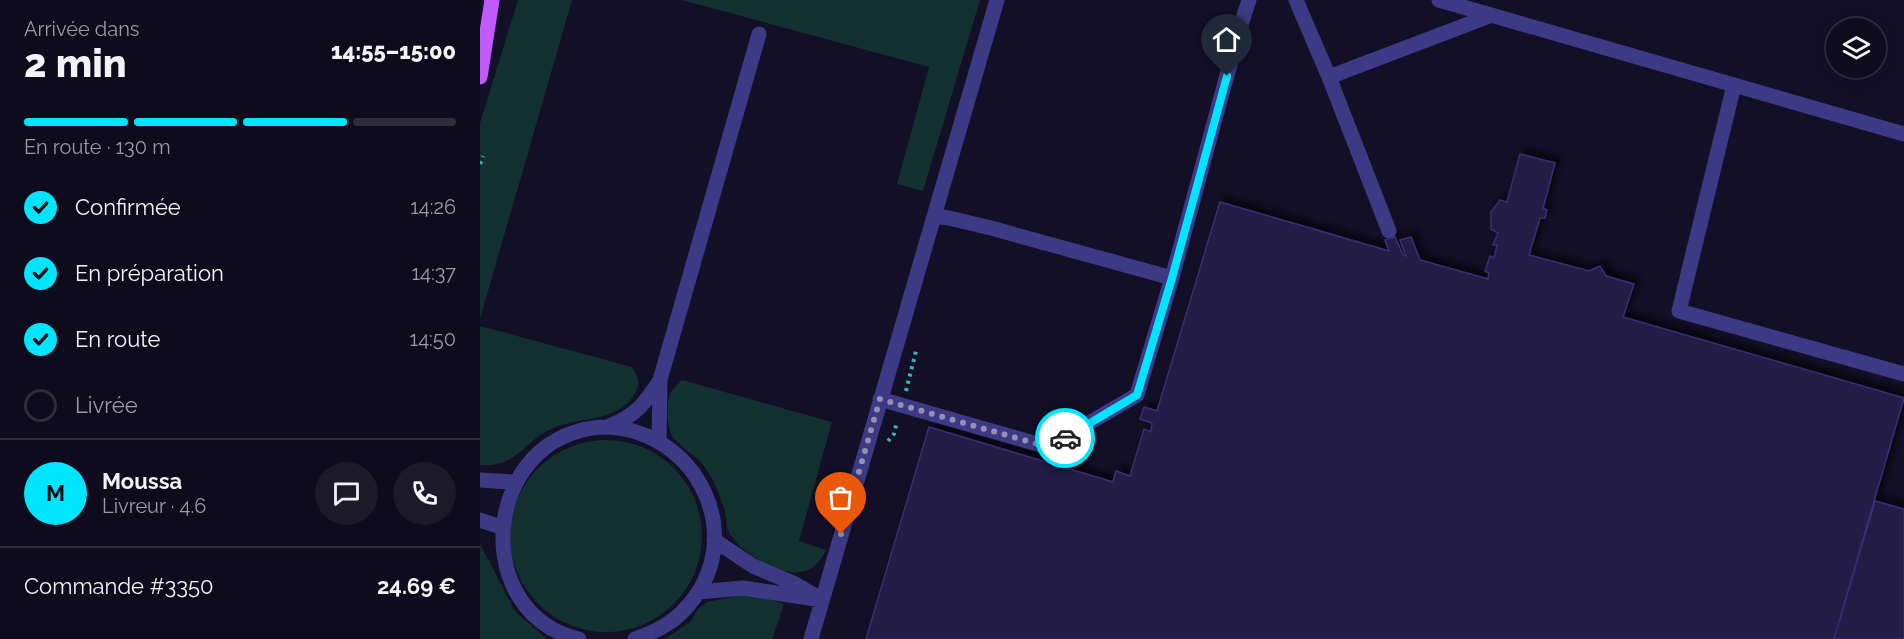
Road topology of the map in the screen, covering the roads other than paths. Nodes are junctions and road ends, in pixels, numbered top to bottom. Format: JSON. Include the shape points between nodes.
{"nodes":[{"id":1,"x":485,"y":0,"type":"edge"},
{"id":2,"x":492,"y":0,"type":"edge"},
{"id":3,"x":997,"y":0,"type":"edge"},
{"id":4,"x":1249,"y":0,"type":"edge"},
{"id":5,"x":1296,"y":0,"type":"edge"},
{"id":6,"x":1439,"y":0,"type":"edge"},
{"id":7,"x":480,"y":10,"type":"edge"},
{"id":8,"x":1492,"y":15,"type":"junction"},
{"id":9,"x":759,"y":34,"type":"dead end"},
{"id":10,"x":480,"y":77,"type":"edge"},
{"id":11,"x":1329,"y":77,"type":"junction"},
{"id":12,"x":1734,"y":85,"type":"junction"},
{"id":13,"x":1904,"y":134,"type":"edge"},
{"id":14,"x":934,"y":216,"type":"junction"},
{"id":15,"x":1389,"y":231,"type":"dead end"},
{"id":16,"x":1172,"y":278,"type":"junction"},
{"id":17,"x":1904,"y":374,"type":"edge"},
{"id":18,"x":660,"y":380,"type":"junction"},
{"id":19,"x":880,"y":399,"type":"junction"},
{"id":20,"x":604,"y":427,"type":"junction"},
{"id":21,"x":659,"y":441,"type":"junction"},
{"id":22,"x":480,"y":480,"type":"edge"},
{"id":23,"x":512,"y":482,"type":"junction"},
{"id":24,"x":480,"y":520,"type":"edge"},
{"id":25,"x":498,"y":526,"type":"junction"},
{"id":26,"x":714,"y":540,"type":"junction"},
{"id":27,"x":698,"y":592,"type":"junction"},
{"id":28,"x":822,"y":600,"type":"junction"},
{"id":29,"x":573,"y":638,"type":"edge"},
{"id":30,"x":635,"y":639,"type":"edge"},
{"id":31,"x":811,"y":639,"type":"edge"}],
"edges":[{"from":1,"to":7,"type":"main road"},
{"from":2,"to":10,"type":"main road"},
{"from":3,"to":14,"type":"lane"},
{"from":4,"to":16,"type":"lane"},
{"from":5,"to":11,"type":"lane"},
{"from":6,"to":8,"type":"lane"},
{"from":8,"to":11,"type":"lane"},
{"from":8,"to":12,"type":"lane"},
{"from":9,"to":18,"type":"lane"},
{"from":11,"to":15,"type":"lane"},
{"from":12,"to":13,"type":"lane"},
{"from":12,"to":17,"type":"lane","via":[[1679,311]]},
{"from":14,"to":16,"type":"lane"},
{"from":14,"to":19,"type":"lane"},
{"from":16,"to":19,"type":"lane","via":[[1137,395],[1048,447]]},
{"from":18,"to":20,"type":"lane","via":[[642,407],[624,420]]},
{"from":18,"to":21,"type":"lane"},
{"from":19,"to":28,"type":"lane"},
{"from":20,"to":21,"type":"lane","via":[[633,430]]},
{"from":20,"to":23,"type":"lane","via":[[561,437],[525,464]]},
{"from":21,"to":26,"type":"lane","via":[[683,459],[701,483],[712,510]]},
{"from":22,"to":23,"type":"lane"},
{"from":23,"to":25,"type":"lane"},
{"from":24,"to":25,"type":"lane"},
{"from":25,"to":29,"type":"lane","via":[[502,564],[520,601],[552,628]]},
{"from":26,"to":27,"type":"lane","via":[[709,567]]},
{"from":26,"to":28,"type":"lane","via":[[753,566]]},
{"from":27,"to":28,"type":"lane","via":[[743,588]]},
{"from":27,"to":30,"type":"lane","via":[[670,623]]},
{"from":28,"to":31,"type":"lane"}]}
